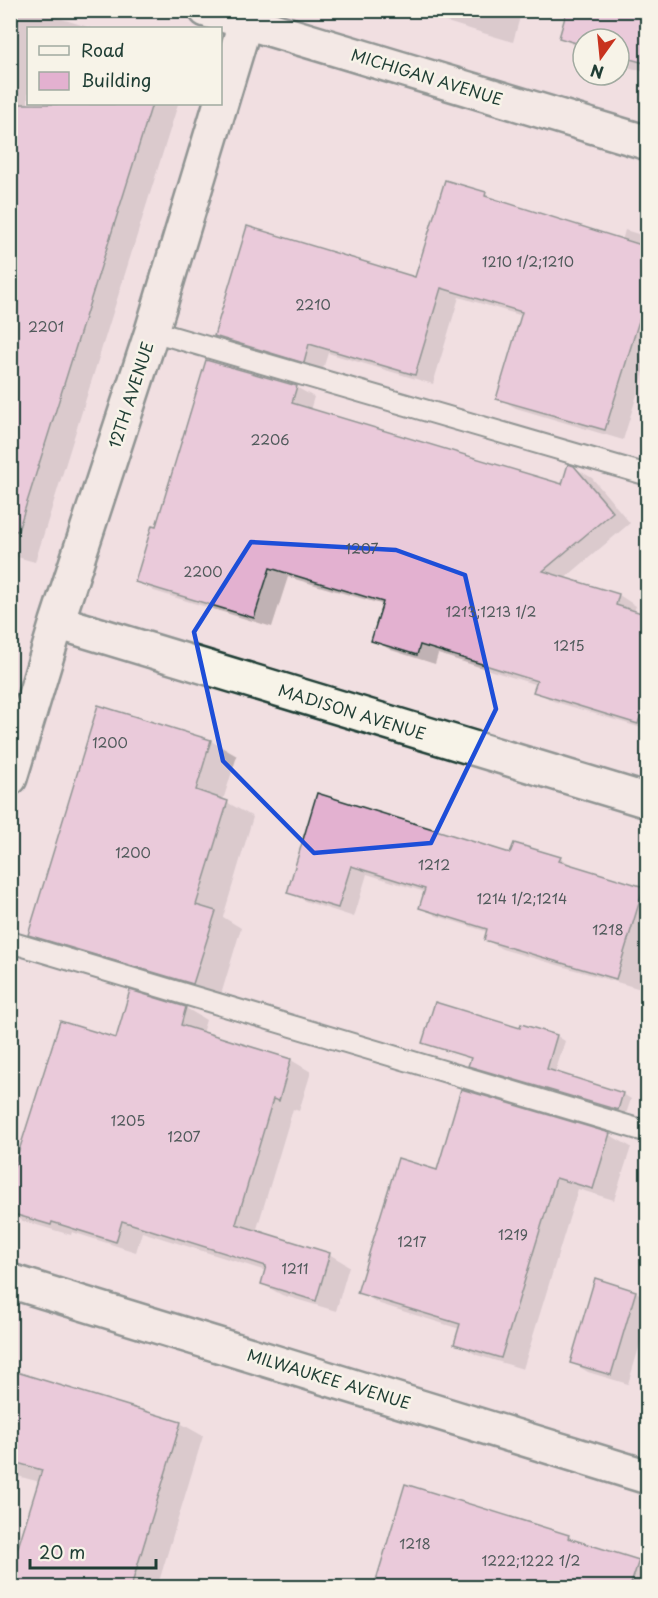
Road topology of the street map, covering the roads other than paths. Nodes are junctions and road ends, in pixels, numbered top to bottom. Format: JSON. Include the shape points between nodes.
{"nodes":[{"id":1,"x":206,"y":10,"type":"edge"},
{"id":2,"x":248,"y":16,"type":"edge"},
{"id":3,"x":222,"y":101,"type":"edge"},
{"id":4,"x":221,"y":105,"type":"edge"},
{"id":5,"x":648,"y":143,"type":"edge"},
{"id":6,"x":152,"y":331,"type":"junction"},
{"id":7,"x":648,"y":475,"type":"edge"},
{"id":8,"x":57,"y":622,"type":"junction"},
{"id":9,"x":10,"y":778,"type":"edge"},
{"id":10,"x":648,"y":801,"type":"edge"},
{"id":11,"x":10,"y":942,"type":"edge"},
{"id":12,"x":648,"y":1132,"type":"edge"},
{"id":13,"x":10,"y":1281,"type":"edge"},
{"id":14,"x":648,"y":1476,"type":"edge"}],
"edges":[{"from":1,"to":2,"type":"street","name":"MICHIGAN AVENUE"},
{"from":2,"to":3,"type":"street","name":"12TH AVENUE"},
{"from":2,"to":5,"type":"street","name":"MICHIGAN AVENUE"},
{"from":4,"to":6,"type":"street","name":"12TH AVENUE"},
{"from":6,"to":7,"type":"lane"},
{"from":6,"to":8,"type":"street","name":"12TH AVENUE"},
{"from":8,"to":9,"type":"street","name":"12TH AVENUE"},
{"from":8,"to":10,"type":"street","name":"MADISON AVENUE"},
{"from":11,"to":12,"type":"lane"},
{"from":13,"to":14,"type":"street","name":"MILWAUKEE AVENUE"}]}
